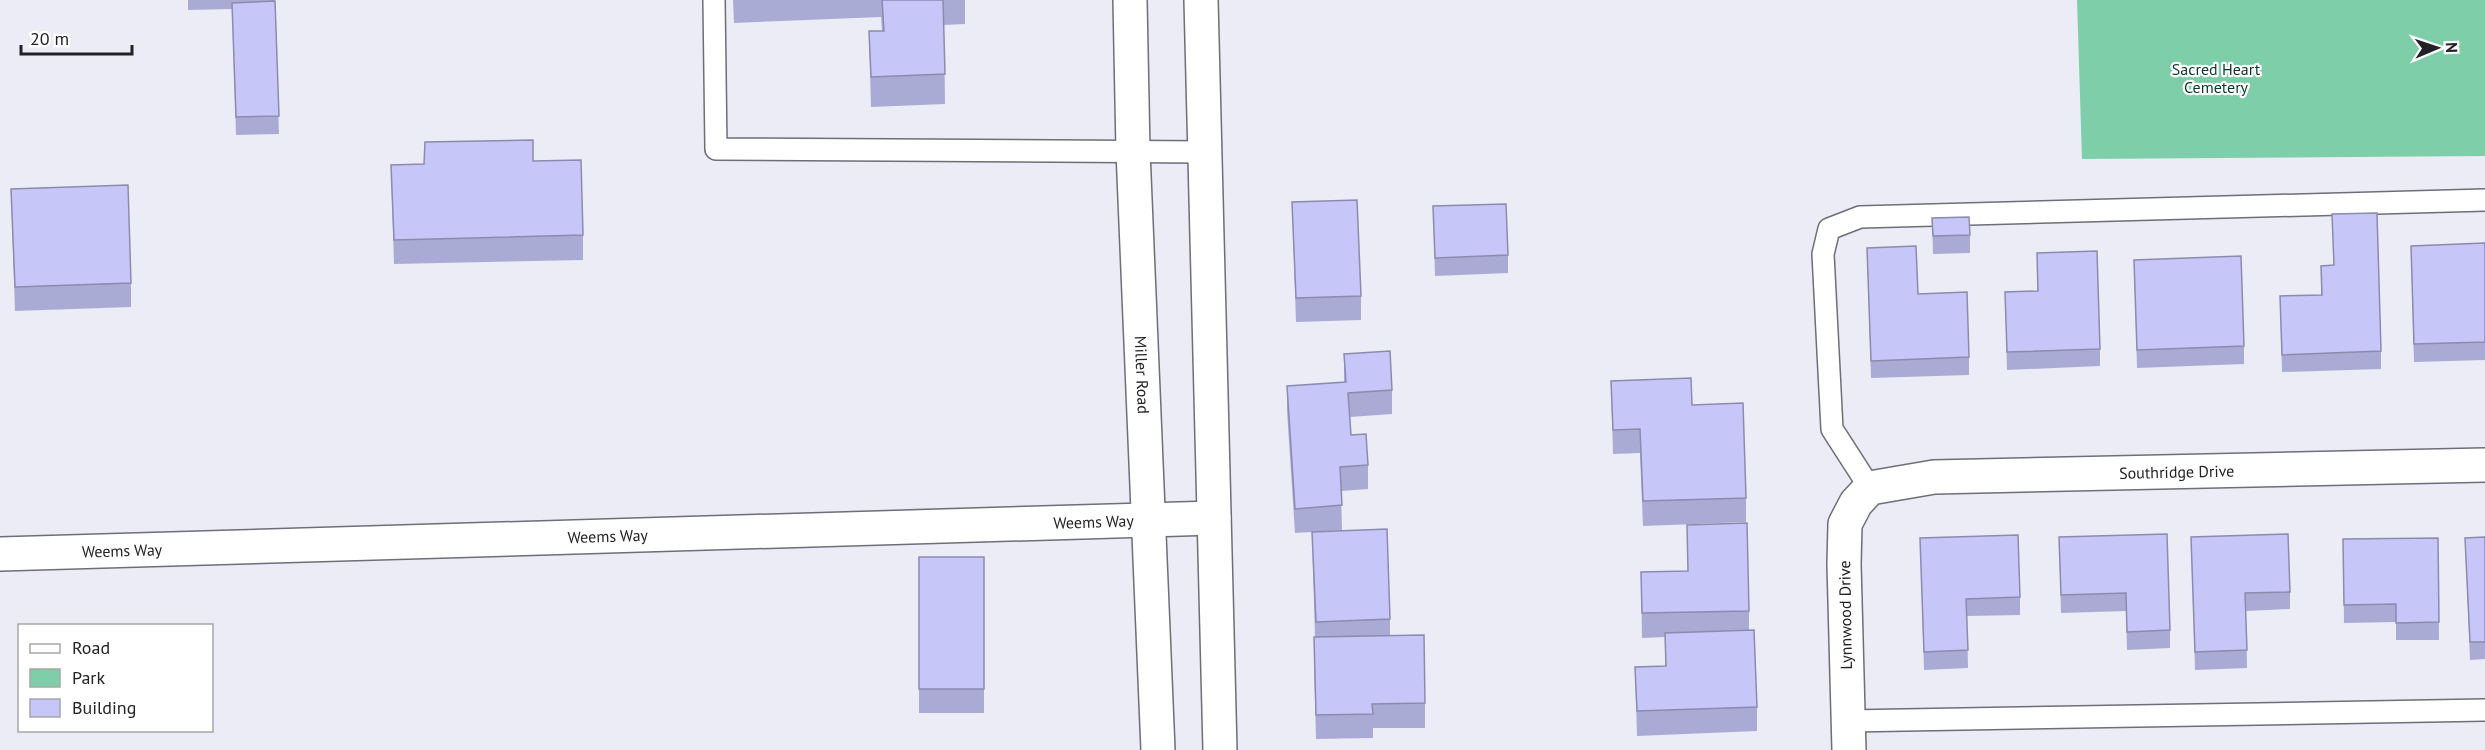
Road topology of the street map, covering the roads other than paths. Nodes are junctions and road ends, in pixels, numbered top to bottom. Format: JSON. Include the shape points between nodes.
{"nodes":[{"id":1,"x":714,"y":0,"type":"edge"},
{"id":2,"x":1130,"y":0,"type":"edge"},
{"id":3,"x":1201,"y":0,"type":"edge"},
{"id":4,"x":1133,"y":151,"type":"junction"},
{"id":5,"x":1205,"y":152,"type":"junction"},
{"id":6,"x":2485,"y":201,"type":"edge"},
{"id":7,"x":2485,"y":465,"type":"edge"},
{"id":8,"x":1870,"y":488,"type":"junction"},
{"id":9,"x":1214,"y":518,"type":"junction"},
{"id":10,"x":1148,"y":520,"type":"junction"},
{"id":11,"x":0,"y":554,"type":"edge"},
{"id":12,"x":2485,"y":710,"type":"edge"},
{"id":13,"x":1848,"y":735,"type":"edge"},
{"id":14,"x":1158,"y":750,"type":"edge"},
{"id":15,"x":1220,"y":750,"type":"edge"}],
"edges":[{"from":1,"to":4,"type":"lane","via":[[716,149]]},
{"from":2,"to":4,"type":"street","name":"Miller Road"},
{"from":3,"to":5,"type":"street"},
{"from":4,"to":5,"type":"lane"},
{"from":4,"to":10,"type":"street","name":"Miller Road"},
{"from":5,"to":9,"type":"street"},
{"from":6,"to":8,"type":"lane","via":[[1860,217],[1829,229],[1823,254],[1832,429]]},
{"from":7,"to":8,"type":"street","name":"Southridge Drive","via":[[1934,477]]},
{"from":8,"to":13,"type":"street","name":"Lynnwood Drive","via":[[1845,524]]},
{"from":9,"to":10,"type":"street","name":"Weems Way"},
{"from":9,"to":15,"type":"street"},
{"from":10,"to":11,"type":"street","name":"Weems Way"},
{"from":10,"to":14,"type":"street","name":"Miller Road"},
{"from":12,"to":13,"type":"lane"}]}
